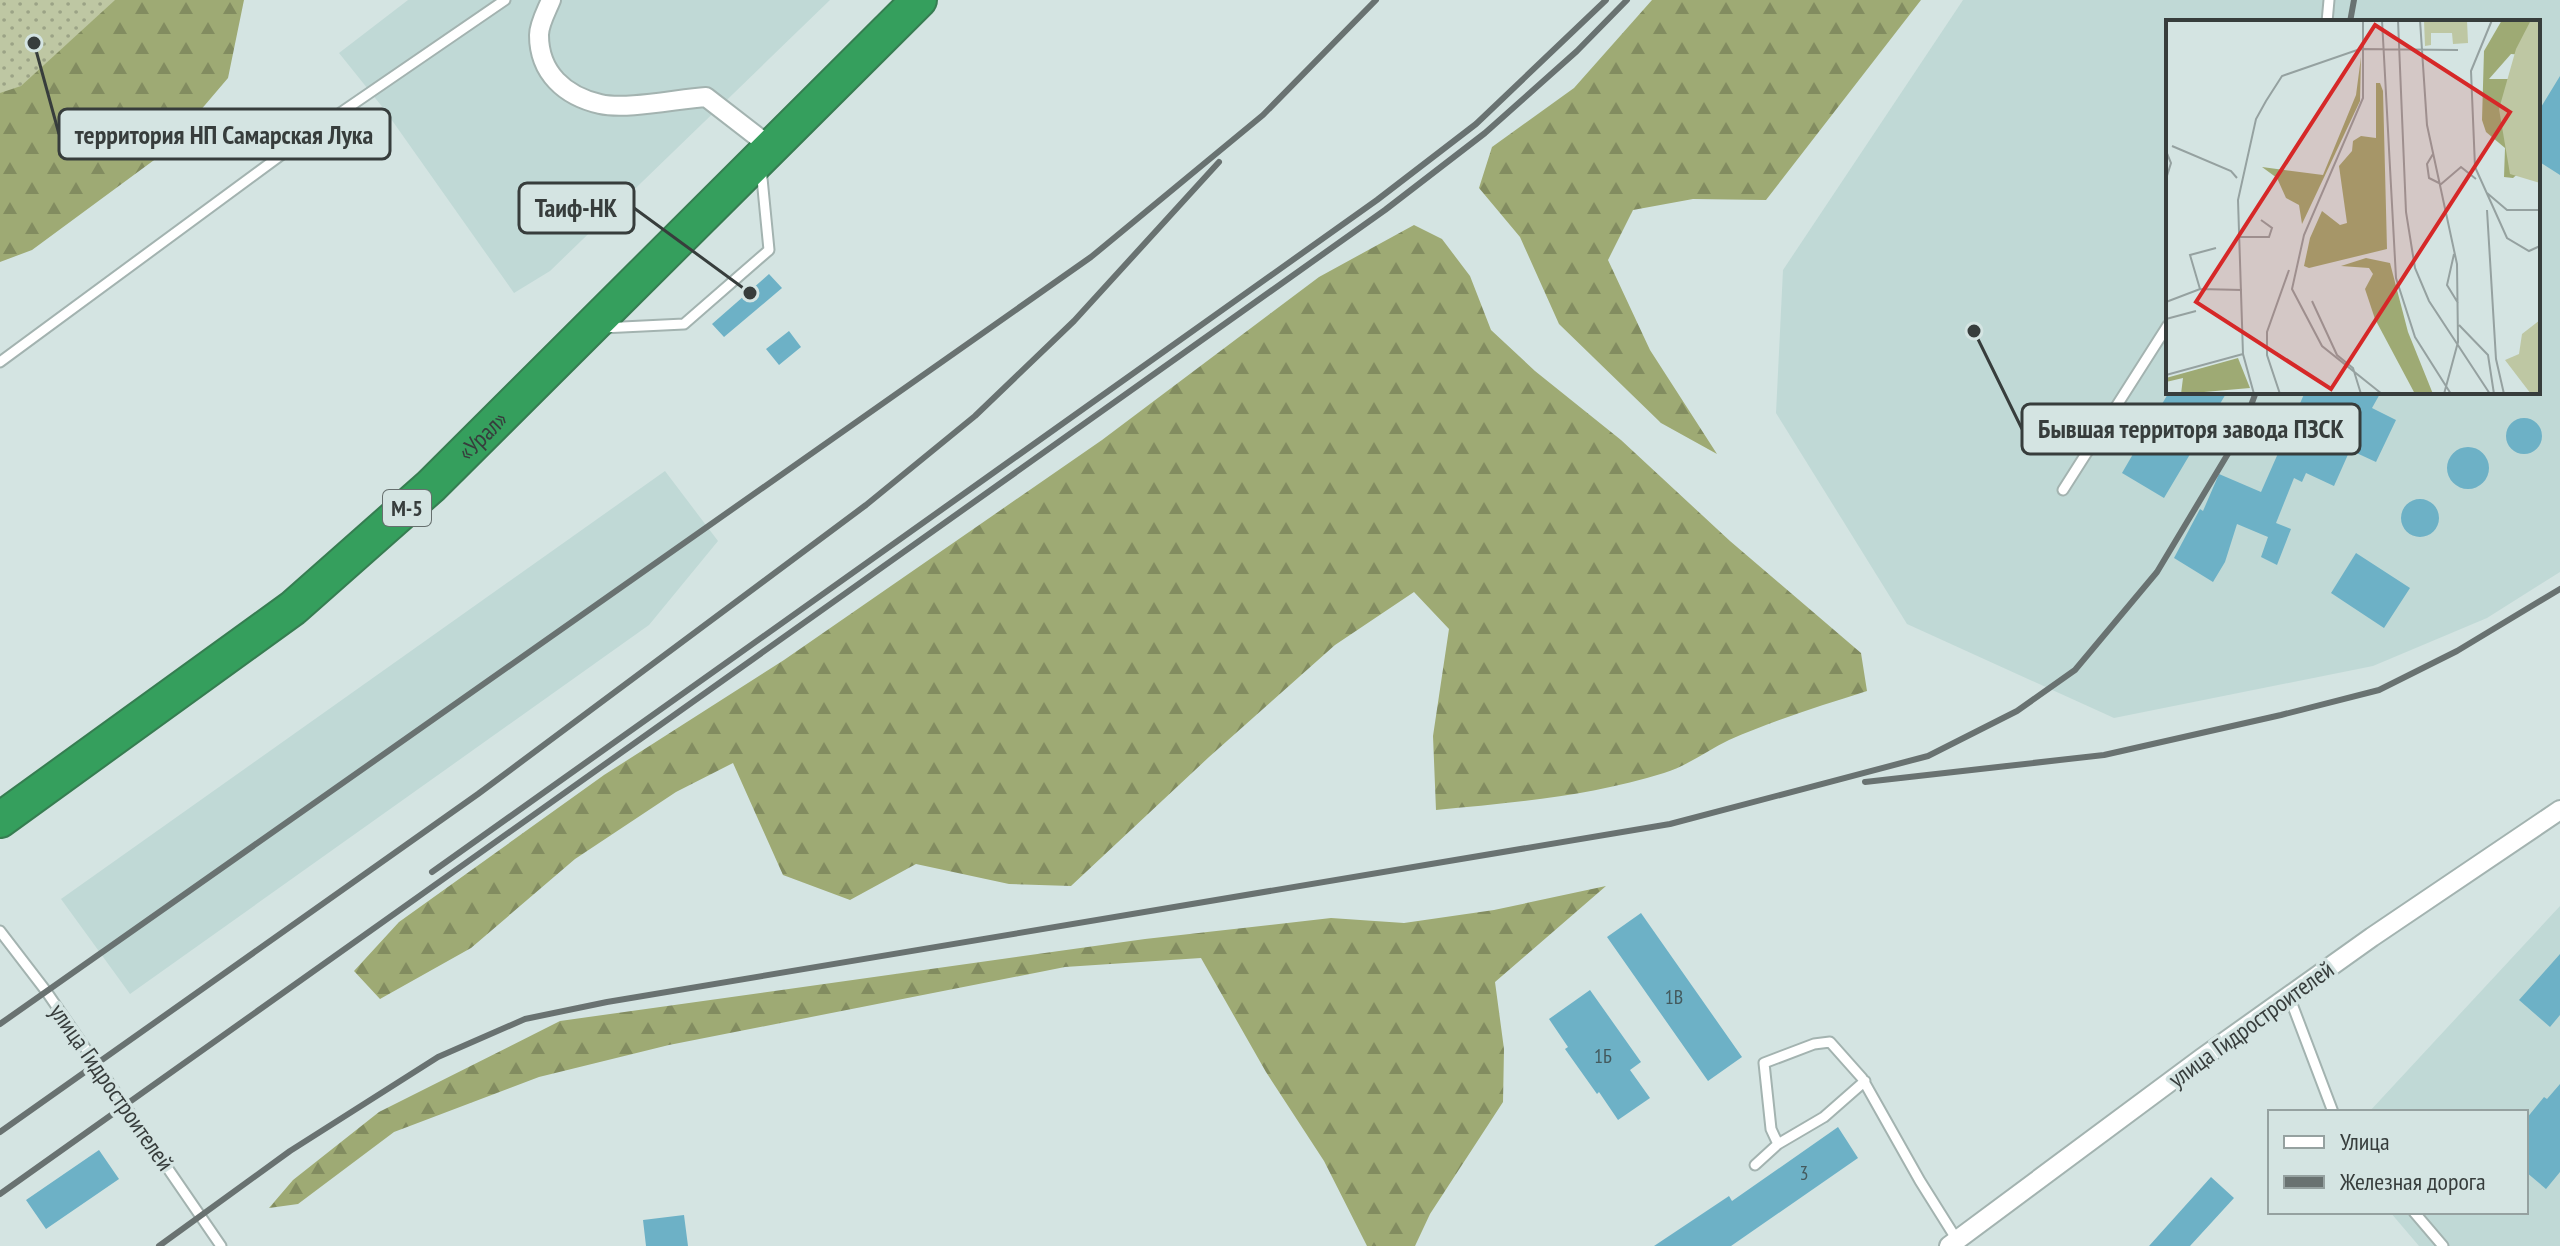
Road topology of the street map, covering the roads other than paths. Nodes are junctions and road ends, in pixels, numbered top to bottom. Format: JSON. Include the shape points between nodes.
{"nodes":[{"id":1,"x":505,"y":0,"type":"edge"},
{"id":2,"x":551,"y":0,"type":"edge"},
{"id":3,"x":919,"y":0,"type":"edge"},
{"id":4,"x":2329,"y":0,"type":"edge"},
{"id":5,"x":2327,"y":20,"type":"edge"},
{"id":6,"x":766,"y":154,"type":"junction"},
{"id":7,"x":591,"y":328,"type":"junction"},
{"id":8,"x":2166,"y":328,"type":"edge"},
{"id":9,"x":0,"y":362,"type":"edge"},
{"id":10,"x":2063,"y":490,"type":"dead end"},
{"id":11,"x":2560,"y":810,"type":"edge"},
{"id":12,"x":0,"y":820,"type":"edge"},
{"id":13,"x":0,"y":931,"type":"edge"},
{"id":14,"x":2289,"y":996,"type":"junction"},
{"id":15,"x":1865,"y":1081,"type":"junction"},
{"id":16,"x":2332,"y":1110,"type":"edge"},
{"id":17,"x":1778,"y":1144,"type":"junction"},
{"id":18,"x":1755,"y":1165,"type":"dead end"},
{"id":19,"x":2416,"y":1214,"type":"edge"},
{"id":20,"x":1953,"y":1243,"type":"edge"},
{"id":21,"x":221,"y":1246,"type":"edge"},
{"id":22,"x":2443,"y":1246,"type":"edge"}],
"edges":[{"from":1,"to":9,"type":"lane","via":[[311,133]]},
{"from":2,"to":6,"type":"street","via":[[539,33],[544,67],[565,90],[601,104],[706,97]]},
{"from":3,"to":6,"type":"highway","name":"«Урал»","number":"М-5"},
{"from":4,"to":5,"type":"lane"},
{"from":6,"to":7,"type":"highway","name":"«Урал»","number":"М-5"},
{"from":6,"to":7,"type":"lane","via":[[769,250],[684,324]]},
{"from":7,"to":12,"type":"highway","name":"«Урал»","number":"М-5","via":[[431,486],[293,608]]},
{"from":8,"to":10,"type":"lane"},
{"from":11,"to":14,"type":"street","name":"улица Гидростроителей"},
{"from":13,"to":21,"type":"lane","name":"улица Гидростроителей"},
{"from":14,"to":16,"type":"lane"},
{"from":14,"to":20,"type":"street","name":"улица Гидростроителей"},
{"from":15,"to":17,"type":"lane","via":[[1824,1117]]},
{"from":15,"to":17,"type":"lane","via":[[1830,1042],[1764,1063],[1771,1129]]},
{"from":15,"to":20,"type":"lane"},
{"from":17,"to":18,"type":"lane"},
{"from":19,"to":22,"type":"lane"}]}
